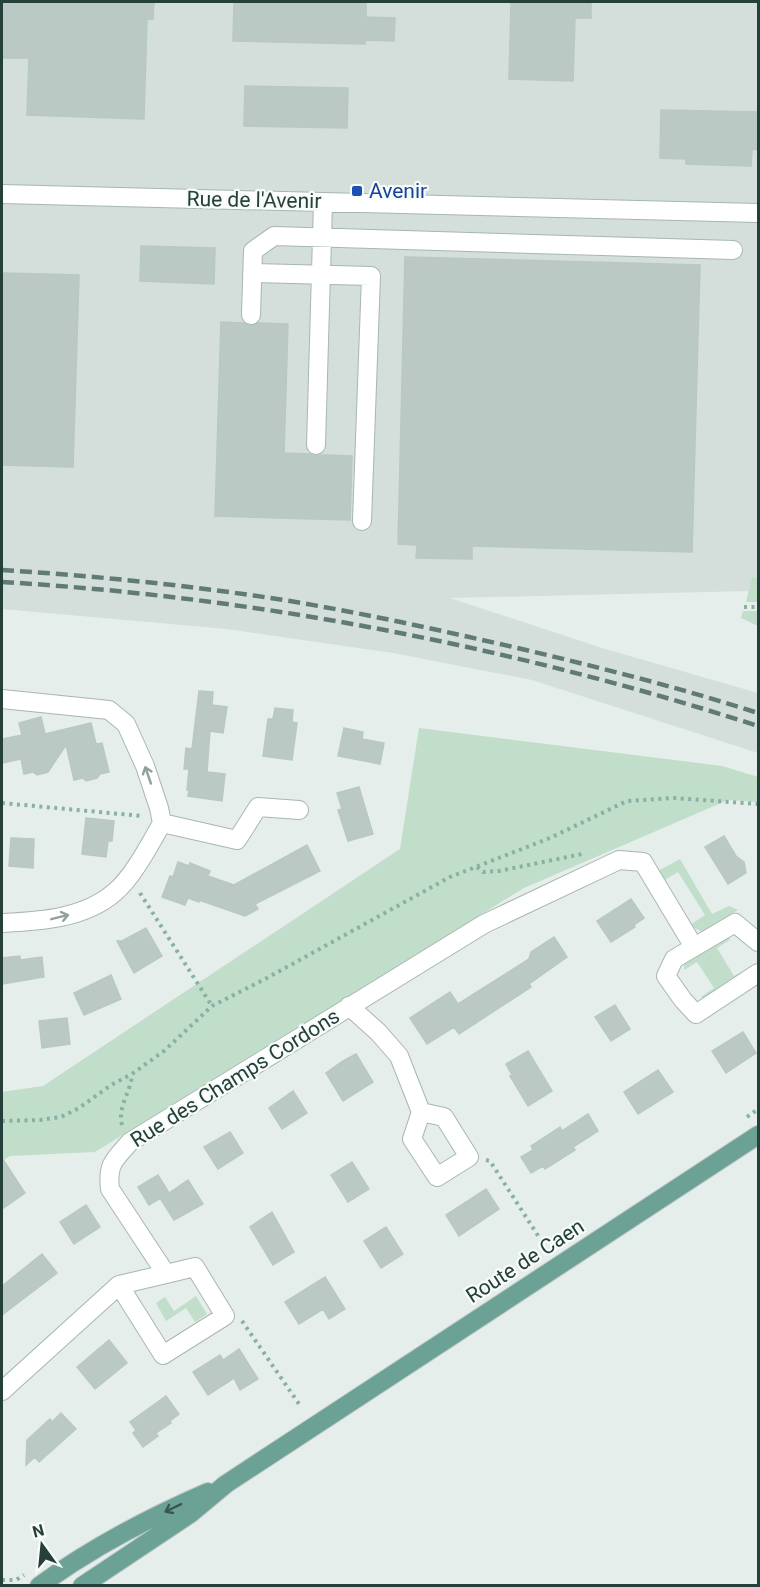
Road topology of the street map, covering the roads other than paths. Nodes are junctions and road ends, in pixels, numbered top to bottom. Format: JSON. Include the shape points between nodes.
{"nodes":[{"id":1,"x":2,"y":194,"type":"edge"},
{"id":2,"x":322,"y":203,"type":"junction"},
{"id":3,"x":759,"y":213,"type":"edge"},
{"id":4,"x":322,"y":237,"type":"junction"},
{"id":5,"x":733,"y":250,"type":"dead end"},
{"id":6,"x":252,"y":273,"type":"junction"},
{"id":7,"x":321,"y":274,"type":"junction"},
{"id":8,"x":251,"y":315,"type":"dead end"},
{"id":9,"x":316,"y":445,"type":"dead end"},
{"id":10,"x":362,"y":522,"type":"dead end"},
{"id":11,"x":2,"y":699,"type":"edge"},
{"id":12,"x":298,"y":810,"type":"dead end"},
{"id":13,"x":162,"y":823,"type":"junction"},
{"id":14,"x":2,"y":923,"type":"edge"},
{"id":15,"x":759,"y":942,"type":"edge"},
{"id":16,"x":694,"y":947,"type":"junction"},
{"id":17,"x":759,"y":973,"type":"edge"},
{"id":18,"x":349,"y":1006,"type":"junction"},
{"id":19,"x":421,"y":1112,"type":"junction"},
{"id":20,"x":759,"y":1135,"type":"edge"},
{"id":21,"x":166,"y":1274,"type":"junction"},
{"id":22,"x":119,"y":1285,"type":"junction"},
{"id":23,"x":2,"y":1392,"type":"edge"},
{"id":24,"x":226,"y":1484,"type":"junction"},
{"id":25,"x":32,"y":1580,"type":"edge"},
{"id":26,"x":82,"y":1586,"type":"edge"}],
"edges":[{"from":1,"to":2,"type":"street","name":"Rue de l'Avenir"},
{"from":2,"to":3,"type":"street","name":"Rue de l'Avenir"},
{"from":2,"to":4,"type":"street"},
{"from":4,"to":5,"type":"street"},
{"from":4,"to":6,"type":"street","via":[[274,236],[253,251]]},
{"from":4,"to":7,"type":"street"},
{"from":6,"to":7,"type":"street"},
{"from":6,"to":8,"type":"street"},
{"from":7,"to":9,"type":"street"},
{"from":7,"to":10,"type":"street","via":[[371,276]]},
{"from":13,"to":11,"type":"street","one_way":true,"via":[[145,766],[126,724],[109,710]]},
{"from":12,"to":13,"type":"street","via":[[258,807],[237,840]]},
{"from":14,"to":13,"type":"street","one_way":true,"via":[[47,921],[75,913],[116,892]]},
{"from":15,"to":16,"type":"street","via":[[735,923]]},
{"from":16,"to":17,"type":"street","via":[[674,959],[666,976],[696,1014]]},
{"from":16,"to":18,"type":"street","name":"Rue des Champs Cordons","via":[[643,862],[619,860],[484,924]]},
{"from":18,"to":19,"type":"street","name":"Rue des Champs Cordons","via":[[399,1056]]},
{"from":18,"to":21,"type":"street","name":"Rue des Champs Cordons","via":[[130,1142],[114,1160],[108,1173],[110,1189]]},
{"from":19,"to":19,"type":"street","via":[[412,1139],[437,1177],[469,1157],[444,1117]]},
{"from":20,"to":24,"type":"main road","name":"Route de Caen"},
{"from":21,"to":22,"type":"street"},
{"from":21,"to":22,"type":"street","via":[[195,1267],[225,1316],[163,1355]]},
{"from":22,"to":23,"type":"street"},
{"from":24,"to":25,"type":"main road","one_way":true},
{"from":24,"to":26,"type":"main road","via":[[190,1514]]}]}
